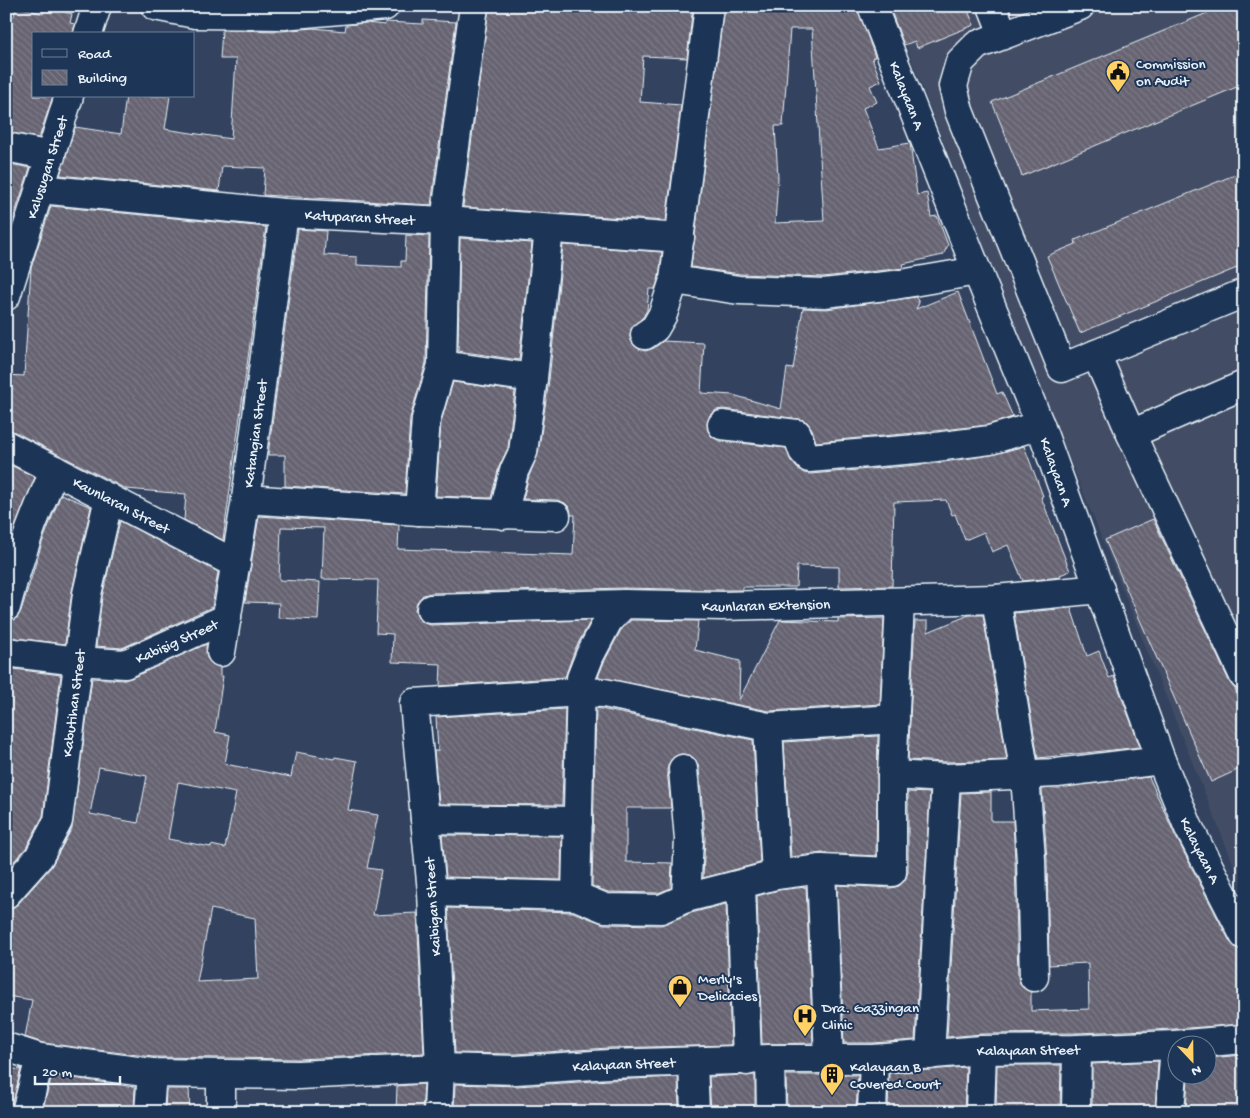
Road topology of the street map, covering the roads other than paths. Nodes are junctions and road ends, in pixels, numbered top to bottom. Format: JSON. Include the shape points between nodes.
{"nodes":[{"id":1,"x":97,"y":6,"type":"edge"},
{"id":2,"x":155,"y":6,"type":"edge"},
{"id":3,"x":385,"y":6,"type":"edge"},
{"id":4,"x":474,"y":6,"type":"edge"},
{"id":5,"x":709,"y":6,"type":"edge"},
{"id":6,"x":872,"y":6,"type":"edge"},
{"id":7,"x":992,"y":6,"type":"edge"},
{"id":8,"x":1080,"y":6,"type":"edge"},
{"id":9,"x":89,"y":32,"type":"edge"},
{"id":10,"x":1003,"y":34,"type":"junction"},
{"id":11,"x":68,"y":98,"type":"edge"},
{"id":12,"x":6,"y":147,"type":"edge"},
{"id":13,"x":51,"y":156,"type":"junction"},
{"id":14,"x":40,"y":189,"type":"junction"},
{"id":15,"x":284,"y":213,"type":"junction"},
{"id":16,"x":445,"y":221,"type":"junction"},
{"id":17,"x":549,"y":229,"type":"junction"},
{"id":18,"x":680,"y":238,"type":"junction"},
{"id":19,"x":977,"y":271,"type":"junction"},
{"id":20,"x":674,"y":280,"type":"junction"},
{"id":21,"x":1244,"y":293,"type":"edge"},
{"id":22,"x":6,"y":296,"type":"edge"},
{"id":23,"x":645,"y":335,"type":"dead end"},
{"id":24,"x":1096,"y":354,"type":"junction"},
{"id":25,"x":442,"y":365,"type":"junction"},
{"id":26,"x":533,"y":378,"type":"junction"},
{"id":27,"x":1244,"y":385,"type":"edge"},
{"id":28,"x":722,"y":425,"type":"dead end"},
{"id":29,"x":1040,"y":425,"type":"junction"},
{"id":30,"x":1131,"y":434,"type":"junction"},
{"id":31,"x":6,"y":445,"type":"edge"},
{"id":32,"x":55,"y":470,"type":"junction"},
{"id":33,"x":109,"y":498,"type":"junction"},
{"id":34,"x":246,"y":499,"type":"junction"},
{"id":35,"x":419,"y":511,"type":"junction"},
{"id":36,"x":503,"y":515,"type":"junction"},
{"id":37,"x":556,"y":516,"type":"dead end"},
{"id":38,"x":236,"y":564,"type":"junction"},
{"id":39,"x":1100,"y":589,"type":"junction"},
{"id":40,"x":996,"y":600,"type":"junction"},
{"id":41,"x":900,"y":602,"type":"junction"},
{"id":42,"x":624,"y":604,"type":"junction"},
{"id":43,"x":6,"y":607,"type":"edge"},
{"id":44,"x":431,"y":609,"type":"dead end"},
{"id":45,"x":227,"y":618,"type":"junction"},
{"id":46,"x":6,"y":652,"type":"edge"},
{"id":47,"x":221,"y":652,"type":"dead end"},
{"id":48,"x":78,"y":661,"type":"junction"},
{"id":49,"x":1244,"y":676,"type":"edge"},
{"id":50,"x":581,"y":692,"type":"junction"},
{"id":51,"x":896,"y":719,"type":"junction"},
{"id":52,"x":768,"y":727,"type":"junction"},
{"id":53,"x":1161,"y":760,"type":"junction"},
{"id":54,"x":683,"y":769,"type":"dead end"},
{"id":55,"x":1025,"y":774,"type":"junction"},
{"id":56,"x":892,"y":775,"type":"junction"},
{"id":57,"x":946,"y":778,"type":"junction"},
{"id":58,"x":425,"y":819,"type":"junction"},
{"id":59,"x":578,"y":821,"type":"junction"},
{"id":60,"x":822,"y":869,"type":"junction"},
{"id":61,"x":776,"y":875,"type":"junction"},
{"id":62,"x":741,"y":885,"type":"junction"},
{"id":63,"x":432,"y":892,"type":"junction"},
{"id":64,"x":6,"y":894,"type":"edge"},
{"id":65,"x":576,"y":896,"type":"junction"},
{"id":66,"x":686,"y":898,"type":"junction"},
{"id":67,"x":1244,"y":935,"type":"edge"},
{"id":68,"x":1034,"y":977,"type":"dead end"},
{"id":69,"x":1244,"y":1039,"type":"edge"},
{"id":70,"x":1218,"y":1041,"type":"edge"},
{"id":71,"x":1168,"y":1045,"type":"edge"},
{"id":72,"x":6,"y":1047,"type":"edge"},
{"id":73,"x":1076,"y":1049,"type":"junction"},
{"id":74,"x":982,"y":1050,"type":"junction"},
{"id":75,"x":930,"y":1055,"type":"junction"},
{"id":76,"x":40,"y":1058,"type":"junction"},
{"id":77,"x":829,"y":1058,"type":"junction"},
{"id":78,"x":874,"y":1058,"type":"junction"},
{"id":79,"x":758,"y":1060,"type":"junction"},
{"id":80,"x":693,"y":1062,"type":"junction"},
{"id":81,"x":440,"y":1068,"type":"junction"},
{"id":82,"x":152,"y":1073,"type":"junction"},
{"id":83,"x":221,"y":1074,"type":"junction"},
{"id":84,"x":1172,"y":1086,"type":"edge"},
{"id":85,"x":26,"y":1112,"type":"edge"},
{"id":86,"x":149,"y":1112,"type":"edge"},
{"id":87,"x":221,"y":1112,"type":"edge"},
{"id":88,"x":438,"y":1112,"type":"edge"},
{"id":89,"x":696,"y":1112,"type":"edge"},
{"id":90,"x":771,"y":1112,"type":"edge"},
{"id":91,"x":872,"y":1112,"type":"edge"},
{"id":92,"x":980,"y":1112,"type":"edge"},
{"id":93,"x":1076,"y":1112,"type":"edge"},
{"id":94,"x":1170,"y":1112,"type":"edge"}],
"edges":[{"from":1,"to":9,"type":"street"},
{"from":2,"to":3,"type":"street","via":[[195,14],[282,15]]},
{"from":4,"to":16,"type":"street"},
{"from":5,"to":18,"type":"street"},
{"from":6,"to":19,"type":"street","name":"Kalayaan A"},
{"from":7,"to":10,"type":"street"},
{"from":8,"to":10,"type":"street"},
{"from":10,"to":24,"type":"street","via":[[977,45],[960,62],[952,86],[959,111],[1062,368]]},
{"from":11,"to":13,"type":"street","name":"Kalusugan Street"},
{"from":12,"to":13,"type":"street"},
{"from":13,"to":14,"type":"street","name":"Kalusugan Street"},
{"from":14,"to":15,"type":"street","name":"Katuparan Street"},
{"from":14,"to":22,"type":"street","name":"Kalusugan Street"},
{"from":15,"to":16,"type":"street","name":"Katuparan Street"},
{"from":15,"to":34,"type":"street","name":"Katangian Street"},
{"from":16,"to":17,"type":"street","name":"Katuparan Street"},
{"from":16,"to":25,"type":"street"},
{"from":17,"to":18,"type":"street","name":"Katuparan Street"},
{"from":17,"to":26,"type":"street"},
{"from":18,"to":20,"type":"street"},
{"from":19,"to":20,"type":"street","via":[[824,293],[740,290]]},
{"from":19,"to":29,"type":"street","name":"Kalayaan A"},
{"from":20,"to":23,"type":"street","via":[[655,328]]},
{"from":21,"to":24,"type":"street"},
{"from":24,"to":30,"type":"street"},
{"from":25,"to":26,"type":"street"},
{"from":25,"to":35,"type":"street","via":[[426,419]]},
{"from":26,"to":36,"type":"street","via":[[522,452]]},
{"from":27,"to":30,"type":"street"},
{"from":28,"to":29,"type":"street","via":[[797,434],[809,458],[990,440]]},
{"from":29,"to":39,"type":"street","name":"Kalayaan A"},
{"from":30,"to":49,"type":"street"},
{"from":31,"to":32,"type":"street","name":"Kaunlaran Street"},
{"from":32,"to":33,"type":"street","name":"Kaunlaran Street"},
{"from":32,"to":43,"type":"street","via":[[36,510]]},
{"from":33,"to":38,"type":"street","name":"Kaunlaran Street"},
{"from":33,"to":48,"type":"street","name":"Kabutihan Street","via":[[87,594]]},
{"from":34,"to":35,"type":"street"},
{"from":34,"to":38,"type":"street","name":"Katangian Street"},
{"from":35,"to":36,"type":"street"},
{"from":36,"to":37,"type":"street"},
{"from":38,"to":45,"type":"street","name":"Katangian Street"},
{"from":39,"to":40,"type":"street","name":"Kaunlaran Extension"},
{"from":39,"to":53,"type":"street","name":"Kalayaan A"},
{"from":40,"to":41,"type":"street","name":"Kaunlaran Extension"},
{"from":40,"to":55,"type":"street"},
{"from":41,"to":42,"type":"street","name":"Kaunlaran Extension","via":[[722,606]]},
{"from":41,"to":51,"type":"street"},
{"from":42,"to":44,"type":"street","name":"Kaunlaran Extension"},
{"from":42,"to":50,"type":"street","via":[[608,621],[590,655],[581,678]]},
{"from":45,"to":47,"type":"street","name":"Katangian Street"},
{"from":45,"to":48,"type":"street","name":"Kabisig Street","via":[[125,664]]},
{"from":46,"to":48,"type":"street","name":"Kabisig Street"},
{"from":48,"to":64,"type":"street","name":"Kabutihan Street","via":[[58,820],[39,858]]},
{"from":50,"to":52,"type":"street","via":[[604,693]]},
{"from":50,"to":58,"type":"street","name":"Kaibigan Street","via":[[414,703]]},
{"from":50,"to":59,"type":"street"},
{"from":51,"to":52,"type":"street"},
{"from":51,"to":56,"type":"street"},
{"from":52,"to":61,"type":"street"},
{"from":53,"to":55,"type":"street"},
{"from":53,"to":67,"type":"street","name":"Kalayaan A","via":[[1188,826]]},
{"from":54,"to":66,"type":"street","via":[[689,839]]},
{"from":55,"to":57,"type":"street"},
{"from":55,"to":68,"type":"street"},
{"from":56,"to":57,"type":"street"},
{"from":56,"to":60,"type":"street","via":[[892,872]]},
{"from":57,"to":75,"type":"street"},
{"from":58,"to":59,"type":"street"},
{"from":58,"to":63,"type":"street","name":"Kaibigan Street"},
{"from":59,"to":65,"type":"street"},
{"from":60,"to":61,"type":"street"},
{"from":60,"to":77,"type":"street"},
{"from":61,"to":62,"type":"street"},
{"from":62,"to":66,"type":"street"},
{"from":62,"to":79,"type":"street"},
{"from":63,"to":65,"type":"street"},
{"from":63,"to":81,"type":"street","name":"Kaibigan Street"},
{"from":65,"to":66,"type":"street","via":[[605,908],[661,909]]},
{"from":69,"to":70,"type":"street","name":"Kalayaan Street"},
{"from":71,"to":73,"type":"street","name":"Kalayaan Street"},
{"from":72,"to":76,"type":"street","name":"Kalayaan Street"},
{"from":73,"to":74,"type":"street","name":"Kalayaan Street"},
{"from":73,"to":93,"type":"street"},
{"from":74,"to":75,"type":"street","name":"Kalayaan Street"},
{"from":74,"to":92,"type":"street"},
{"from":75,"to":78,"type":"street","name":"Kalayaan Street"},
{"from":76,"to":82,"type":"street","name":"Kalayaan Street"},
{"from":76,"to":85,"type":"street"},
{"from":77,"to":78,"type":"street","name":"Kalayaan Street"},
{"from":77,"to":79,"type":"street","name":"Kalayaan Street"},
{"from":78,"to":91,"type":"street"},
{"from":79,"to":80,"type":"street","name":"Kalayaan Street"},
{"from":79,"to":90,"type":"street"},
{"from":80,"to":81,"type":"street","name":"Kalayaan Street","via":[[516,1070]]},
{"from":80,"to":89,"type":"street"},
{"from":81,"to":83,"type":"street","name":"Kalayaan Street","via":[[298,1075]]},
{"from":81,"to":88,"type":"street","name":"Kaibigan Street"},
{"from":82,"to":83,"type":"street","name":"Kalayaan Street"},
{"from":82,"to":86,"type":"street"},
{"from":83,"to":87,"type":"street"},
{"from":84,"to":94,"type":"street"}]}
